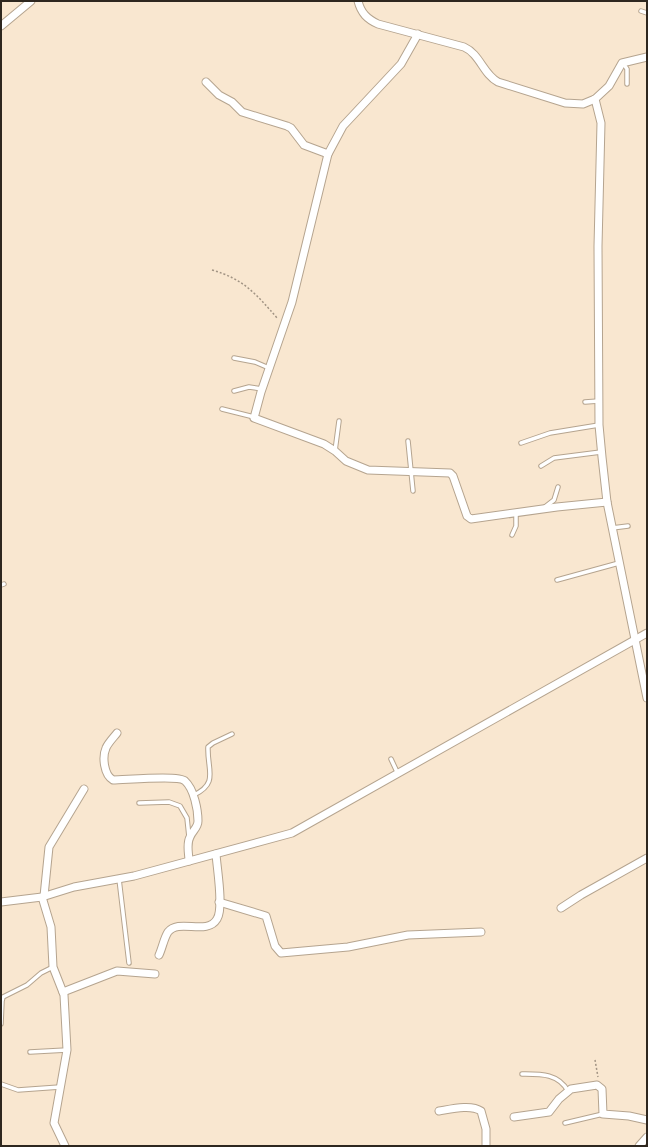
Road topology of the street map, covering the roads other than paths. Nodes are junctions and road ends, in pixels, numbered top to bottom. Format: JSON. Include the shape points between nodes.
{"nodes":[{"id":1,"x":30,"y":1,"type":"edge"},
{"id":2,"x":358,"y":1,"type":"edge"},
{"id":3,"x":641,"y":11,"type":"dead end"},
{"id":4,"x":647,"y":13,"type":"edge"},
{"id":5,"x":1,"y":26,"type":"edge"},
{"id":6,"x":418,"y":34,"type":"junction"},
{"id":7,"x":647,"y":57,"type":"edge"},
{"id":8,"x":622,"y":62,"type":"junction"},
{"id":9,"x":206,"y":82,"type":"dead end"},
{"id":10,"x":627,"y":84,"type":"dead end"},
{"id":11,"x":595,"y":99,"type":"junction"},
{"id":12,"x":328,"y":154,"type":"junction"},
{"id":13,"x":234,"y":358,"type":"dead end"},
{"id":14,"x":270,"y":368,"type":"junction"},
{"id":15,"x":262,"y":389,"type":"junction"},
{"id":16,"x":234,"y":391,"type":"dead end"},
{"id":17,"x":599,"y":401,"type":"junction"},
{"id":18,"x":585,"y":402,"type":"dead end"},
{"id":19,"x":222,"y":409,"type":"dead end"},
{"id":20,"x":254,"y":418,"type":"junction"},
{"id":21,"x":339,"y":421,"type":"dead end"},
{"id":22,"x":599,"y":425,"type":"junction"},
{"id":23,"x":408,"y":441,"type":"dead end"},
{"id":24,"x":521,"y":443,"type":"dead end"},
{"id":25,"x":335,"y":451,"type":"junction"},
{"id":26,"x":601,"y":452,"type":"junction"},
{"id":27,"x":541,"y":466,"type":"dead end"},
{"id":28,"x":412,"y":472,"type":"junction"},
{"id":29,"x":558,"y":487,"type":"dead end"},
{"id":30,"x":413,"y":491,"type":"dead end"},
{"id":31,"x":607,"y":502,"type":"junction"},
{"id":32,"x":543,"y":509,"type":"junction"},
{"id":33,"x":516,"y":513,"type":"junction"},
{"id":34,"x":628,"y":526,"type":"dead end"},
{"id":35,"x":612,"y":528,"type":"junction"},
{"id":36,"x":512,"y":535,"type":"dead end"},
{"id":37,"x":619,"y":563,"type":"junction"},
{"id":38,"x":557,"y":580,"type":"dead end"},
{"id":39,"x":647,"y":633,"type":"edge"},
{"id":40,"x":634,"y":641,"type":"junction"},
{"id":41,"x":647,"y":698,"type":"edge"},
{"id":42,"x":118,"y":733,"type":"dead end"},
{"id":43,"x":232,"y":734,"type":"dead end"},
{"id":44,"x":391,"y":759,"type":"dead end"},
{"id":45,"x":398,"y":775,"type":"junction"},
{"id":46,"x":84,"y":789,"type":"dead end"},
{"id":47,"x":193,"y":796,"type":"junction"},
{"id":48,"x":139,"y":803,"type":"dead end"},
{"id":49,"x":189,"y":838,"type":"junction"},
{"id":50,"x":216,"y":854,"type":"junction"},
{"id":51,"x":647,"y":858,"type":"edge"},
{"id":52,"x":189,"y":861,"type":"junction"},
{"id":53,"x":119,"y":879,"type":"junction"},
{"id":54,"x":43,"y":897,"type":"junction"},
{"id":55,"x":1,"y":902,"type":"edge"},
{"id":56,"x":219,"y":902,"type":"junction"},
{"id":57,"x":561,"y":908,"type":"dead end"},
{"id":58,"x":481,"y":932,"type":"dead end"},
{"id":59,"x":159,"y":955,"type":"dead end"},
{"id":60,"x":129,"y":963,"type":"dead end"},
{"id":61,"x":53,"y":967,"type":"junction"},
{"id":62,"x":154,"y":974,"type":"dead end"},
{"id":63,"x":64,"y":992,"type":"junction"},
{"id":64,"x":1,"y":1024,"type":"edge"},
{"id":65,"x":67,"y":1050,"type":"junction"},
{"id":66,"x":30,"y":1052,"type":"dead end"},
{"id":67,"x":522,"y":1074,"type":"dead end"},
{"id":68,"x":1,"y":1084,"type":"edge"},
{"id":69,"x":61,"y":1087,"type":"junction"},
{"id":70,"x":568,"y":1091,"type":"junction"},
{"id":71,"x":439,"y":1111,"type":"dead end"},
{"id":72,"x":603,"y":1114,"type":"junction"},
{"id":73,"x":514,"y":1116,"type":"dead end"},
{"id":74,"x":647,"y":1120,"type":"edge"},
{"id":75,"x":565,"y":1123,"type":"dead end"},
{"id":76,"x":647,"y":1137,"type":"edge"},
{"id":77,"x":65,"y":1146,"type":"edge"},
{"id":78,"x":486,"y":1146,"type":"edge"},
{"id":79,"x":639,"y":1146,"type":"edge"}],
"edges":[{"from":1,"to":5,"type":"street"},
{"from":2,"to":6,"type":"street","via":[[369,20]]},
{"from":3,"to":4,"type":"lane"},
{"from":6,"to":11,"type":"street","via":[[470,50],[491,78],[498,82],[565,103],[583,104]]},
{"from":6,"to":12,"type":"street","via":[[402,64],[343,126]]},
{"from":7,"to":8,"type":"street"},
{"from":8,"to":10,"type":"lane","via":[[627,69]]},
{"from":8,"to":11,"type":"street","via":[[612,81]]},
{"from":9,"to":12,"type":"street","via":[[242,112],[287,126],[304,145]]},
{"from":11,"to":17,"type":"street","via":[[601,123],[598,246]]},
{"from":12,"to":14,"type":"street","via":[[292,302]]},
{"from":13,"to":14,"type":"lane"},
{"from":14,"to":15,"type":"street"},
{"from":15,"to":16,"type":"lane","via":[[249,387]]},
{"from":15,"to":20,"type":"street"},
{"from":17,"to":18,"type":"lane"},
{"from":17,"to":22,"type":"street"},
{"from":19,"to":20,"type":"lane"},
{"from":20,"to":25,"type":"street","via":[[324,444]]},
{"from":21,"to":25,"type":"lane"},
{"from":22,"to":24,"type":"lane","via":[[550,434]]},
{"from":22,"to":26,"type":"street"},
{"from":23,"to":28,"type":"lane"},
{"from":25,"to":28,"type":"street","via":[[346,461],[368,470]]},
{"from":26,"to":27,"type":"lane","via":[[554,458]]},
{"from":26,"to":31,"type":"street"},
{"from":28,"to":30,"type":"lane"},
{"from":28,"to":33,"type":"street","via":[[450,473],[467,516],[471,520]]},
{"from":29,"to":32,"type":"lane","via":[[554,500]]},
{"from":31,"to":32,"type":"street"},
{"from":31,"to":35,"type":"street"},
{"from":32,"to":33,"type":"street"},
{"from":33,"to":36,"type":"lane","via":[[516,526]]},
{"from":34,"to":35,"type":"lane"},
{"from":35,"to":37,"type":"street"},
{"from":37,"to":38,"type":"lane"},
{"from":37,"to":40,"type":"street"},
{"from":39,"to":40,"type":"street"},
{"from":40,"to":41,"type":"street"},
{"from":40,"to":45,"type":"street"},
{"from":42,"to":47,"type":"street","via":[[106,748],[104,757],[109,778],[180,778],[185,781]]},
{"from":43,"to":47,"type":"lane","via":[[213,742],[208,747],[210,782],[205,790]]},
{"from":44,"to":45,"type":"lane"},
{"from":45,"to":50,"type":"street","via":[[292,833]]},
{"from":46,"to":54,"type":"street","via":[[49,847]]},
{"from":47,"to":49,"type":"street","via":[[198,823]]},
{"from":48,"to":49,"type":"lane","via":[[169,802],[180,806],[187,818]]},
{"from":49,"to":52,"type":"street"},
{"from":50,"to":52,"type":"street"},
{"from":50,"to":56,"type":"street"},
{"from":51,"to":57,"type":"street"},
{"from":52,"to":53,"type":"street"},
{"from":53,"to":54,"type":"street","via":[[74,887]]},
{"from":53,"to":60,"type":"lane"},
{"from":54,"to":55,"type":"street"},
{"from":54,"to":61,"type":"street","via":[[51,926]]},
{"from":56,"to":58,"type":"street","via":[[266,916],[275,946],[281,953],[348,947],[408,936]]},
{"from":56,"to":59,"type":"street","via":[[217,919],[212,924],[172,930],[168,933]]},
{"from":61,"to":63,"type":"street"},
{"from":61,"to":64,"type":"lane","via":[[4,997]]},
{"from":62,"to":63,"type":"street","via":[[117,971]]},
{"from":63,"to":65,"type":"street"},
{"from":65,"to":66,"type":"lane"},
{"from":65,"to":69,"type":"street"},
{"from":67,"to":70,"type":"lane","via":[[543,1074],[554,1078],[564,1083]]},
{"from":68,"to":69,"type":"lane","via":[[18,1090]]},
{"from":69,"to":77,"type":"street","via":[[54,1123]]},
{"from":70,"to":72,"type":"street","via":[[597,1085],[602,1089]]},
{"from":70,"to":73,"type":"street","via":[[549,1112]]},
{"from":71,"to":78,"type":"street","via":[[478,1108],[484,1120]]},
{"from":72,"to":74,"type":"street"},
{"from":72,"to":75,"type":"lane"},
{"from":76,"to":79,"type":"street"}]}
